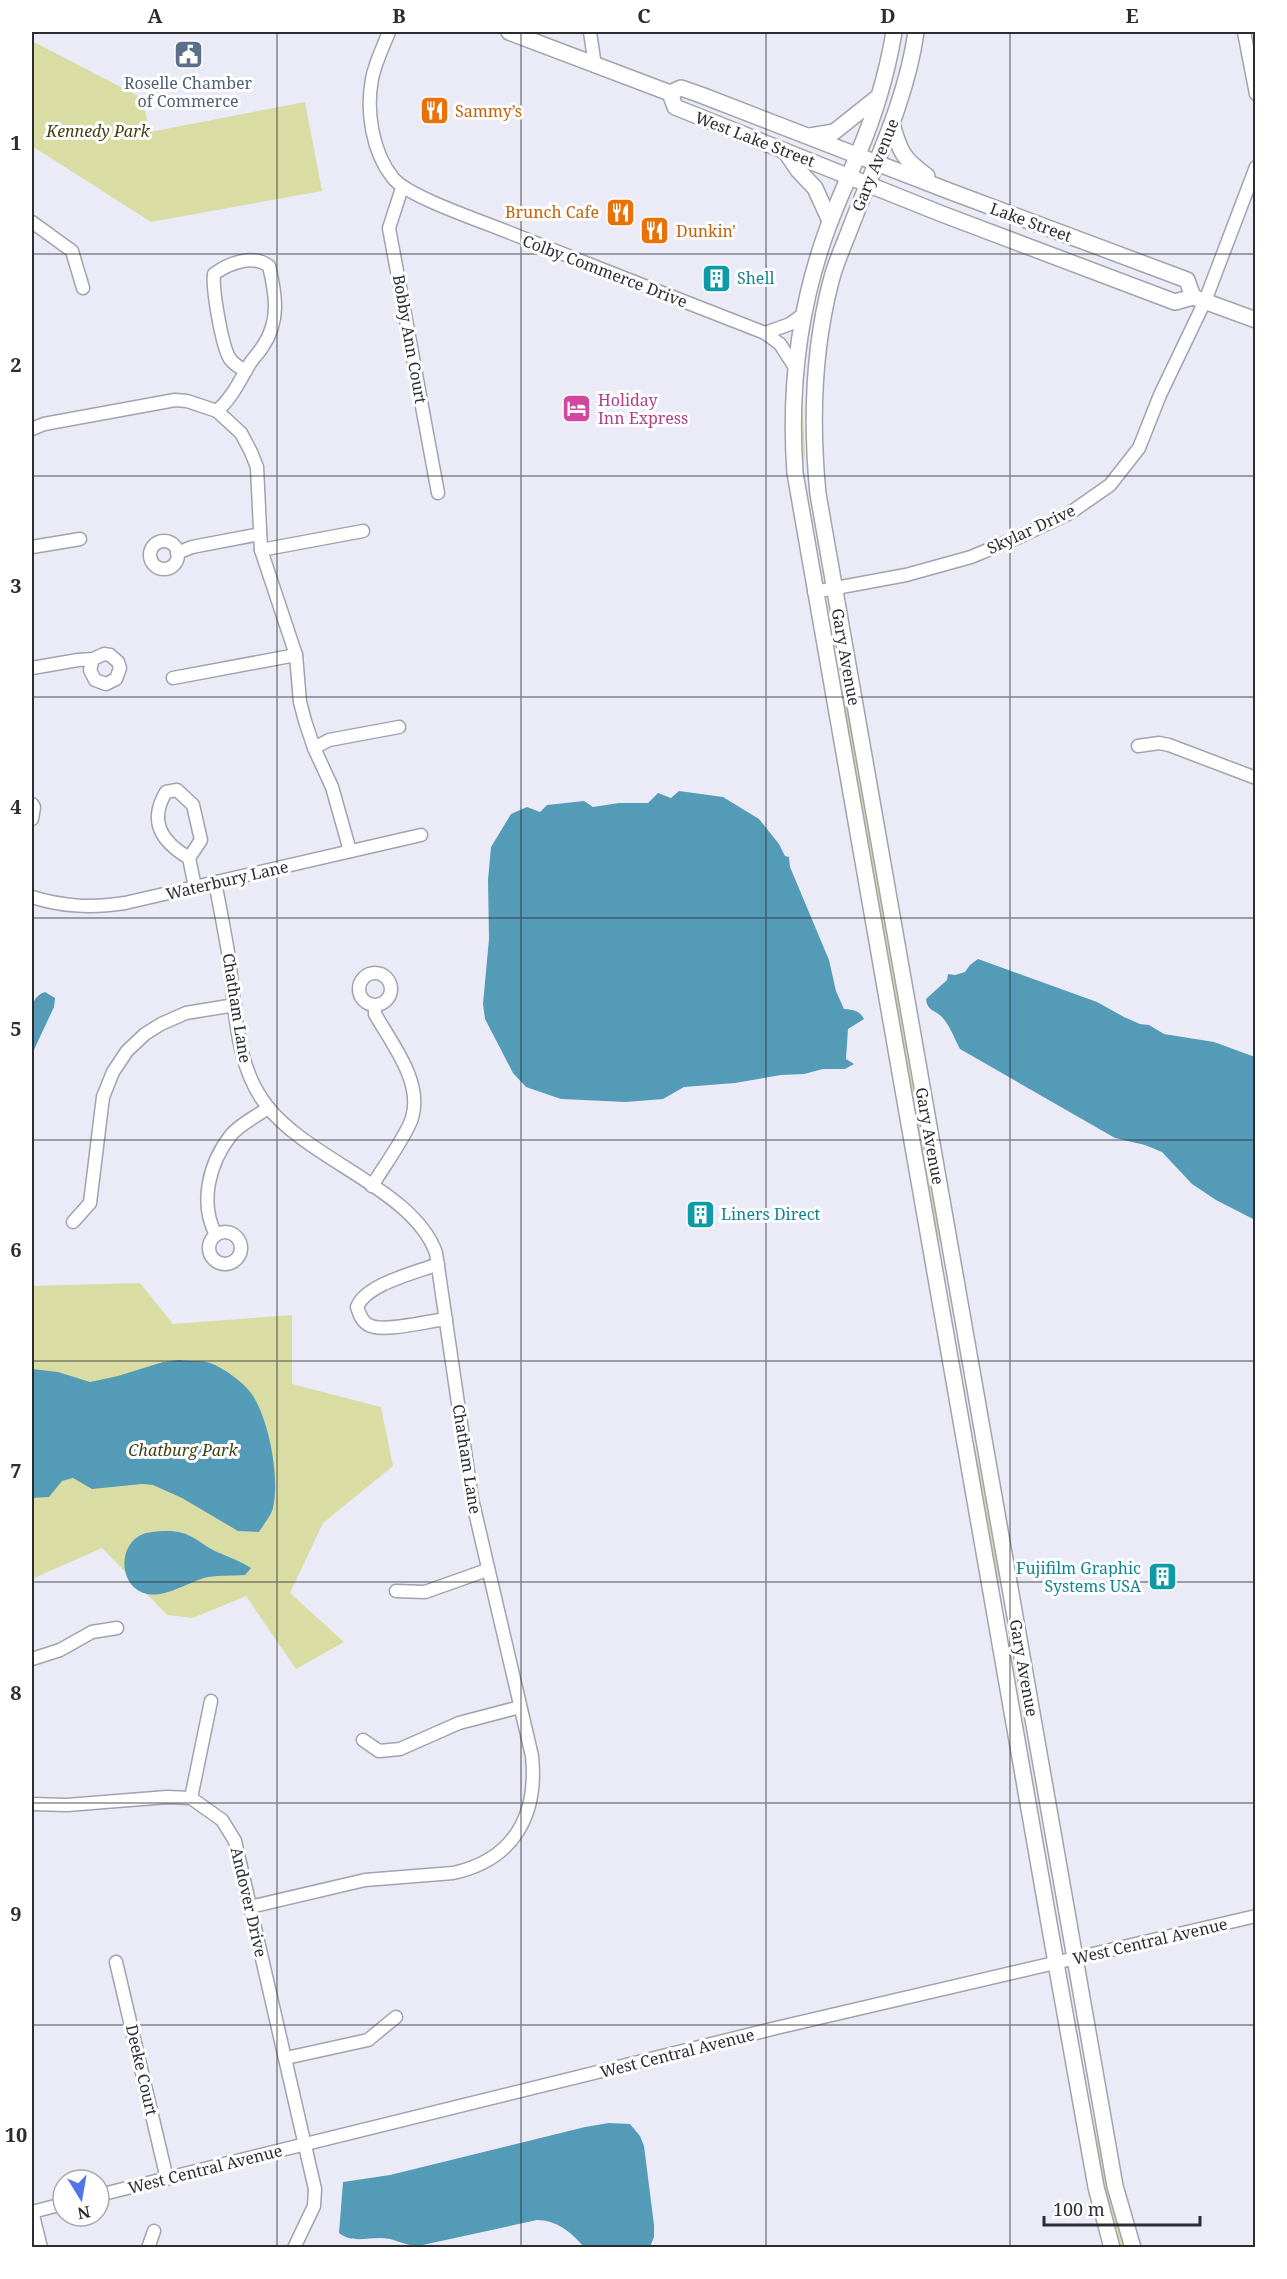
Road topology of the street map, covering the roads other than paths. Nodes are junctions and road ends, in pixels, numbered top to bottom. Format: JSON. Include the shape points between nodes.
{"nodes":[{"id":1,"x":389,"y":32,"type":"edge"},
{"id":2,"x":509,"y":32,"type":"edge"},
{"id":3,"x":590,"y":32,"type":"edge"},
{"id":4,"x":894,"y":32,"type":"edge"},
{"id":5,"x":916,"y":32,"type":"edge"},
{"id":6,"x":1244,"y":32,"type":"edge"},
{"id":7,"x":595,"y":66,"type":"junction"},
{"id":8,"x":670,"y":93,"type":"junction"},
{"id":9,"x":1256,"y":94,"type":"edge"},
{"id":10,"x":878,"y":97,"type":"junction"},
{"id":11,"x":892,"y":124,"type":"junction"},
{"id":12,"x":807,"y":136,"type":"junction"},
{"id":13,"x":785,"y":151,"type":"junction"},
{"id":14,"x":858,"y":156,"type":"junction"},
{"id":15,"x":876,"y":163,"type":"junction"},
{"id":16,"x":1256,"y":167,"type":"edge"},
{"id":17,"x":849,"y":176,"type":"junction"},
{"id":18,"x":867,"y":184,"type":"junction"},
{"id":19,"x":402,"y":188,"type":"junction"},
{"id":20,"x":949,"y":191,"type":"junction"},
{"id":21,"x":830,"y":221,"type":"junction"},
{"id":22,"x":32,"y":222,"type":"edge"},
{"id":23,"x":83,"y":288,"type":"dead end"},
{"id":24,"x":1199,"y":299,"type":"junction"},
{"id":25,"x":802,"y":315,"type":"junction"},
{"id":26,"x":1256,"y":320,"type":"edge"},
{"id":27,"x":765,"y":333,"type":"junction"},
{"id":28,"x":794,"y":366,"type":"junction"},
{"id":29,"x":246,"y":371,"type":"junction"},
{"id":30,"x":217,"y":411,"type":"junction"},
{"id":31,"x":32,"y":429,"type":"edge"},
{"id":32,"x":438,"y":493,"type":"dead end"},
{"id":33,"x":363,"y":531,"type":"dead end"},
{"id":34,"x":260,"y":534,"type":"junction"},
{"id":35,"x":80,"y":538,"type":"dead end"},
{"id":36,"x":32,"y":547,"type":"edge"},
{"id":37,"x":261,"y":550,"type":"junction"},
{"id":38,"x":177,"y":553,"type":"dead end"},
{"id":39,"x":834,"y":590,"type":"junction"},
{"id":40,"x":814,"y":592,"type":"junction"},
{"id":41,"x":296,"y":655,"type":"junction"},
{"id":42,"x":93,"y":659,"type":"dead end"},
{"id":43,"x":32,"y":668,"type":"edge"},
{"id":44,"x":173,"y":678,"type":"dead end"},
{"id":45,"x":399,"y":727,"type":"dead end"},
{"id":46,"x":1137,"y":746,"type":"dead end"},
{"id":47,"x":314,"y":748,"type":"junction"},
{"id":48,"x":1256,"y":778,"type":"edge"},
{"id":49,"x":32,"y":804,"type":"edge"},
{"id":50,"x":32,"y":819,"type":"edge"},
{"id":51,"x":422,"y":835,"type":"dead end"},
{"id":52,"x":350,"y":851,"type":"junction"},
{"id":53,"x":189,"y":858,"type":"junction"},
{"id":54,"x":214,"y":882,"type":"junction"},
{"id":55,"x":195,"y":887,"type":"junction"},
{"id":56,"x":32,"y":897,"type":"edge"},
{"id":57,"x":235,"y":1005,"type":"junction"},
{"id":58,"x":375,"y":1006,"type":"dead end"},
{"id":59,"x":268,"y":1108,"type":"junction"},
{"id":60,"x":372,"y":1186,"type":"junction"},
{"id":61,"x":73,"y":1222,"type":"dead end"},
{"id":62,"x":216,"y":1235,"type":"dead end"},
{"id":63,"x":438,"y":1264,"type":"junction"},
{"id":64,"x":446,"y":1319,"type":"junction"},
{"id":65,"x":487,"y":1570,"type":"junction"},
{"id":66,"x":396,"y":1591,"type":"dead end"},
{"id":67,"x":117,"y":1628,"type":"dead end"},
{"id":68,"x":32,"y":1659,"type":"edge"},
{"id":69,"x":211,"y":1701,"type":"dead end"},
{"id":70,"x":520,"y":1707,"type":"junction"},
{"id":71,"x":363,"y":1740,"type":"dead end"},
{"id":72,"x":190,"y":1798,"type":"junction"},
{"id":73,"x":32,"y":1804,"type":"edge"},
{"id":74,"x":250,"y":1907,"type":"junction"},
{"id":75,"x":1256,"y":1916,"type":"edge"},
{"id":76,"x":1076,"y":1959,"type":"junction"},
{"id":77,"x":116,"y":1962,"type":"dead end"},
{"id":78,"x":1056,"y":1964,"type":"junction"},
{"id":79,"x":396,"y":2017,"type":"dead end"},
{"id":80,"x":286,"y":2058,"type":"junction"},
{"id":81,"x":305,"y":2145,"type":"junction"},
{"id":82,"x":167,"y":2179,"type":"junction"},
{"id":83,"x":111,"y":2192,"type":"edge"},
{"id":84,"x":51,"y":2207,"type":"edge"},
{"id":85,"x":32,"y":2212,"type":"edge"},
{"id":86,"x":154,"y":2231,"type":"dead end"},
{"id":87,"x":41,"y":2247,"type":"edge"},
{"id":88,"x":148,"y":2247,"type":"edge"},
{"id":89,"x":294,"y":2247,"type":"edge"},
{"id":90,"x":1112,"y":2247,"type":"edge"},
{"id":91,"x":1133,"y":2247,"type":"edge"}],
"edges":[{"from":1,"to":19,"type":"street","via":[[373,76],[370,102],[378,151],[388,172]]},
{"from":2,"to":7,"type":"main road","name":"West Lake Street"},
{"from":3,"to":7,"type":"street"},
{"from":4,"to":10,"type":"main road","name":"Gary Avenue"},
{"from":5,"to":11,"type":"main road","name":"Gary Avenue","via":[[912,61]]},
{"from":6,"to":9,"type":"street"},
{"from":7,"to":8,"type":"main road","name":"West Lake Street"},
{"from":8,"to":12,"type":"main road","name":"West Lake Street","via":[[681,88]]},
{"from":8,"to":13,"type":"main road","name":"West Lake Street","via":[[675,107]]},
{"from":10,"to":12,"type":"main road","via":[[834,132]]},
{"from":10,"to":14,"type":"main road","name":"Gary Avenue"},
{"from":11,"to":15,"type":"main road","name":"Gary Avenue"},
{"from":11,"to":20,"type":"main road","via":[[898,146],[908,162]]},
{"from":12,"to":14,"type":"main road","name":"West Lake Street"},
{"from":13,"to":17,"type":"main road","name":"West Lake Street"},
{"from":13,"to":21,"type":"main road","via":[[815,188]]},
{"from":14,"to":15,"type":"main road","name":"Lake Street"},
{"from":14,"to":17,"type":"main road","name":"Gary Avenue"},
{"from":15,"to":18,"type":"main road","name":"Gary Avenue"},
{"from":15,"to":20,"type":"main road","name":"Lake Street"},
{"from":16,"to":24,"type":"street","name":"Skylar Drive"},
{"from":17,"to":18,"type":"main road","name":"Lake Street"},
{"from":17,"to":21,"type":"main road","name":"Gary Avenue"},
{"from":18,"to":24,"type":"main road","name":"Lake Street","via":[[1175,302]]},
{"from":18,"to":39,"type":"main road","name":"Gary Avenue","via":[[831,280],[814,393],[813,448]]},
{"from":19,"to":27,"type":"street","name":"Colby Commerce Drive"},
{"from":19,"to":32,"type":"street","name":"Bobby Ann Court","via":[[389,228]]},
{"from":20,"to":24,"type":"main road","name":"Lake Street","via":[[1187,280]]},
{"from":21,"to":25,"type":"main road","name":"Gary Avenue"},
{"from":22,"to":23,"type":"street","via":[[72,251]]},
{"from":24,"to":26,"type":"main road","name":"Lake Street"},
{"from":24,"to":39,"type":"street","name":"Skylar Drive","via":[[1139,448],[1110,485],[1070,513],[971,556]]},
{"from":25,"to":27,"type":"street"},
{"from":25,"to":28,"type":"main road","name":"Gary Avenue"},
{"from":27,"to":28,"type":"street","name":"Colby Commerce Drive","via":[[780,344]]},
{"from":28,"to":40,"type":"main road","name":"Gary Avenue","via":[[795,473]]},
{"from":29,"to":29,"type":"street","via":[[229,358],[214,274],[225,266],[263,261],[269,266],[277,310],[264,346]]},
{"from":29,"to":30,"type":"street","via":[[227,403]]},
{"from":30,"to":31,"type":"street","via":[[187,401],[160,402]]},
{"from":30,"to":34,"type":"street","via":[[245,438],[257,467]]},
{"from":33,"to":37,"type":"street"},
{"from":34,"to":37,"type":"street"},
{"from":34,"to":38,"type":"street"},
{"from":35,"to":36,"type":"street"},
{"from":37,"to":41,"type":"street"},
{"from":39,"to":40,"type":"street","name":"Skylar Drive"},
{"from":39,"to":76,"type":"main road","name":"Gary Avenue"},
{"from":40,"to":78,"type":"main road","name":"Gary Avenue"},
{"from":41,"to":44,"type":"street"},
{"from":41,"to":47,"type":"street","via":[[300,702]]},
{"from":42,"to":43,"type":"street"},
{"from":45,"to":47,"type":"street","via":[[329,740]]},
{"from":46,"to":48,"type":"street","via":[[1169,745]]},
{"from":47,"to":52,"type":"street","via":[[332,787]]},
{"from":49,"to":50,"type":"street"},
{"from":51,"to":52,"type":"street","name":"Waterbury Lane"},
{"from":52,"to":54,"type":"street","name":"Waterbury Lane"},
{"from":53,"to":53,"type":"street","via":[[166,841],[157,819],[166,792],[177,790],[193,805],[201,840]]},
{"from":53,"to":55,"type":"street"},
{"from":54,"to":55,"type":"street","name":"Waterbury Lane"},
{"from":54,"to":57,"type":"street","name":"Chatham Lane"},
{"from":55,"to":56,"type":"street","name":"Waterbury Lane","via":[[98,907],[53,904]]},
{"from":57,"to":59,"type":"street","name":"Chatham Lane","via":[[245,1064]]},
{"from":57,"to":61,"type":"street","via":[[186,1013],[145,1034],[127,1051],[103,1097],[90,1203]]},
{"from":58,"to":60,"type":"street","via":[[375,1014],[408,1072],[414,1100],[412,1119]]},
{"from":59,"to":60,"type":"street","name":"Chatham Lane","via":[[304,1139]]},
{"from":59,"to":62,"type":"street","via":[[232,1134],[211,1170],[210,1223]]},
{"from":60,"to":63,"type":"street","name":"Chatham Lane","via":[[417,1220],[433,1243]]},
{"from":63,"to":64,"type":"street","name":"Chatham Lane"},
{"from":63,"to":64,"type":"street","via":[[371,1289],[357,1307],[367,1324],[378,1329]]},
{"from":64,"to":65,"type":"street","name":"Chatham Lane"},
{"from":65,"to":66,"type":"street","via":[[425,1592]]},
{"from":65,"to":70,"type":"street","name":"Chatham Lane"},
{"from":67,"to":68,"type":"street","via":[[92,1632],[60,1650]]},
{"from":69,"to":72,"type":"street"},
{"from":70,"to":71,"type":"street","via":[[459,1723],[400,1749],[379,1751]]},
{"from":70,"to":74,"type":"street","name":"Chatham Lane","via":[[532,1756],[533,1792],[513,1841],[498,1853],[466,1870],[365,1880]]},
{"from":72,"to":73,"type":"street"},
{"from":72,"to":74,"type":"street","name":"Andover Drive","via":[[222,1820],[230,1831]]},
{"from":74,"to":80,"type":"street","name":"Andover Drive"},
{"from":75,"to":76,"type":"street","name":"West Central Avenue"},
{"from":76,"to":78,"type":"street","name":"West Central Avenue"},
{"from":76,"to":91,"type":"main road","name":"Gary Avenue","via":[[1115,2186]]},
{"from":77,"to":82,"type":"street","name":"Deeke Court"},
{"from":78,"to":81,"type":"street","name":"West Central Avenue","via":[[776,2028]]},
{"from":78,"to":90,"type":"main road","name":"Gary Avenue","via":[[1096,2187]]},
{"from":79,"to":80,"type":"street","via":[[368,2040]]},
{"from":80,"to":81,"type":"street","name":"Andover Drive"},
{"from":81,"to":82,"type":"street","name":"West Central Avenue"},
{"from":81,"to":89,"type":"street","name":"Andover Drive","via":[[315,2201]]},
{"from":82,"to":83,"type":"street","name":"West Central Avenue"},
{"from":84,"to":85,"type":"street"},
{"from":85,"to":87,"type":"street"},
{"from":86,"to":88,"type":"street"}]}
